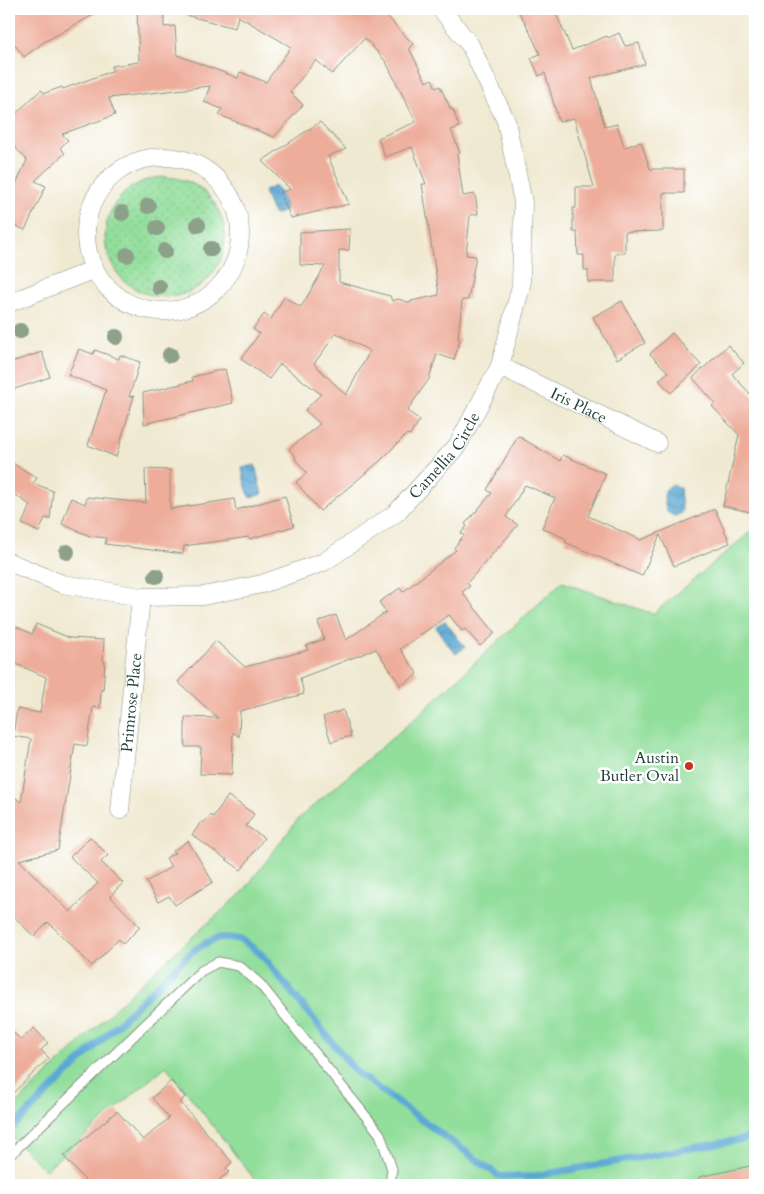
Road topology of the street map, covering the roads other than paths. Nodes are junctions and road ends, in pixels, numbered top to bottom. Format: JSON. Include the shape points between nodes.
{"nodes":[{"id":1,"x":441,"y":9,"type":"edge"},
{"id":2,"x":94,"y":270,"type":"junction"},
{"id":3,"x":9,"y":303,"type":"edge"},
{"id":4,"x":500,"y":366,"type":"junction"},
{"id":5,"x":658,"y":442,"type":"dead end"},
{"id":6,"x":9,"y":562,"type":"edge"},
{"id":7,"x":142,"y":597,"type":"junction"},
{"id":8,"x":120,"y":810,"type":"dead end"},
{"id":9,"x":9,"y":1156,"type":"edge"},
{"id":10,"x":390,"y":1185,"type":"edge"}],
"edges":[{"from":1,"to":4,"type":"street","name":"Camellia Circle","via":[[470,45],[506,121],[523,202],[521,286]]},
{"from":2,"to":2,"type":"street","via":[[87,247],[86,223],[94,200],[108,180],[127,166],[150,158],[174,158],[196,164],[216,178],[230,196],[239,218],[240,242],[234,265],[222,285],[201,302],[181,309],[155,311],[131,304],[110,290]]},
{"from":2,"to":3,"type":"street"},
{"from":4,"to":5,"type":"street","name":"Iris Place"},
{"from":4,"to":7,"type":"street","name":"Camellia Circle","via":[[458,446],[396,513],[324,562],[262,584],[203,596]]},
{"from":6,"to":7,"type":"street","name":"Camellia Circle","via":[[62,584]]},
{"from":7,"to":8,"type":"street","name":"Primrose Place"},
{"from":9,"to":10,"type":"lane","via":[[201,971],[218,962],[238,966],[260,984],[380,1134],[392,1169]]}]}
